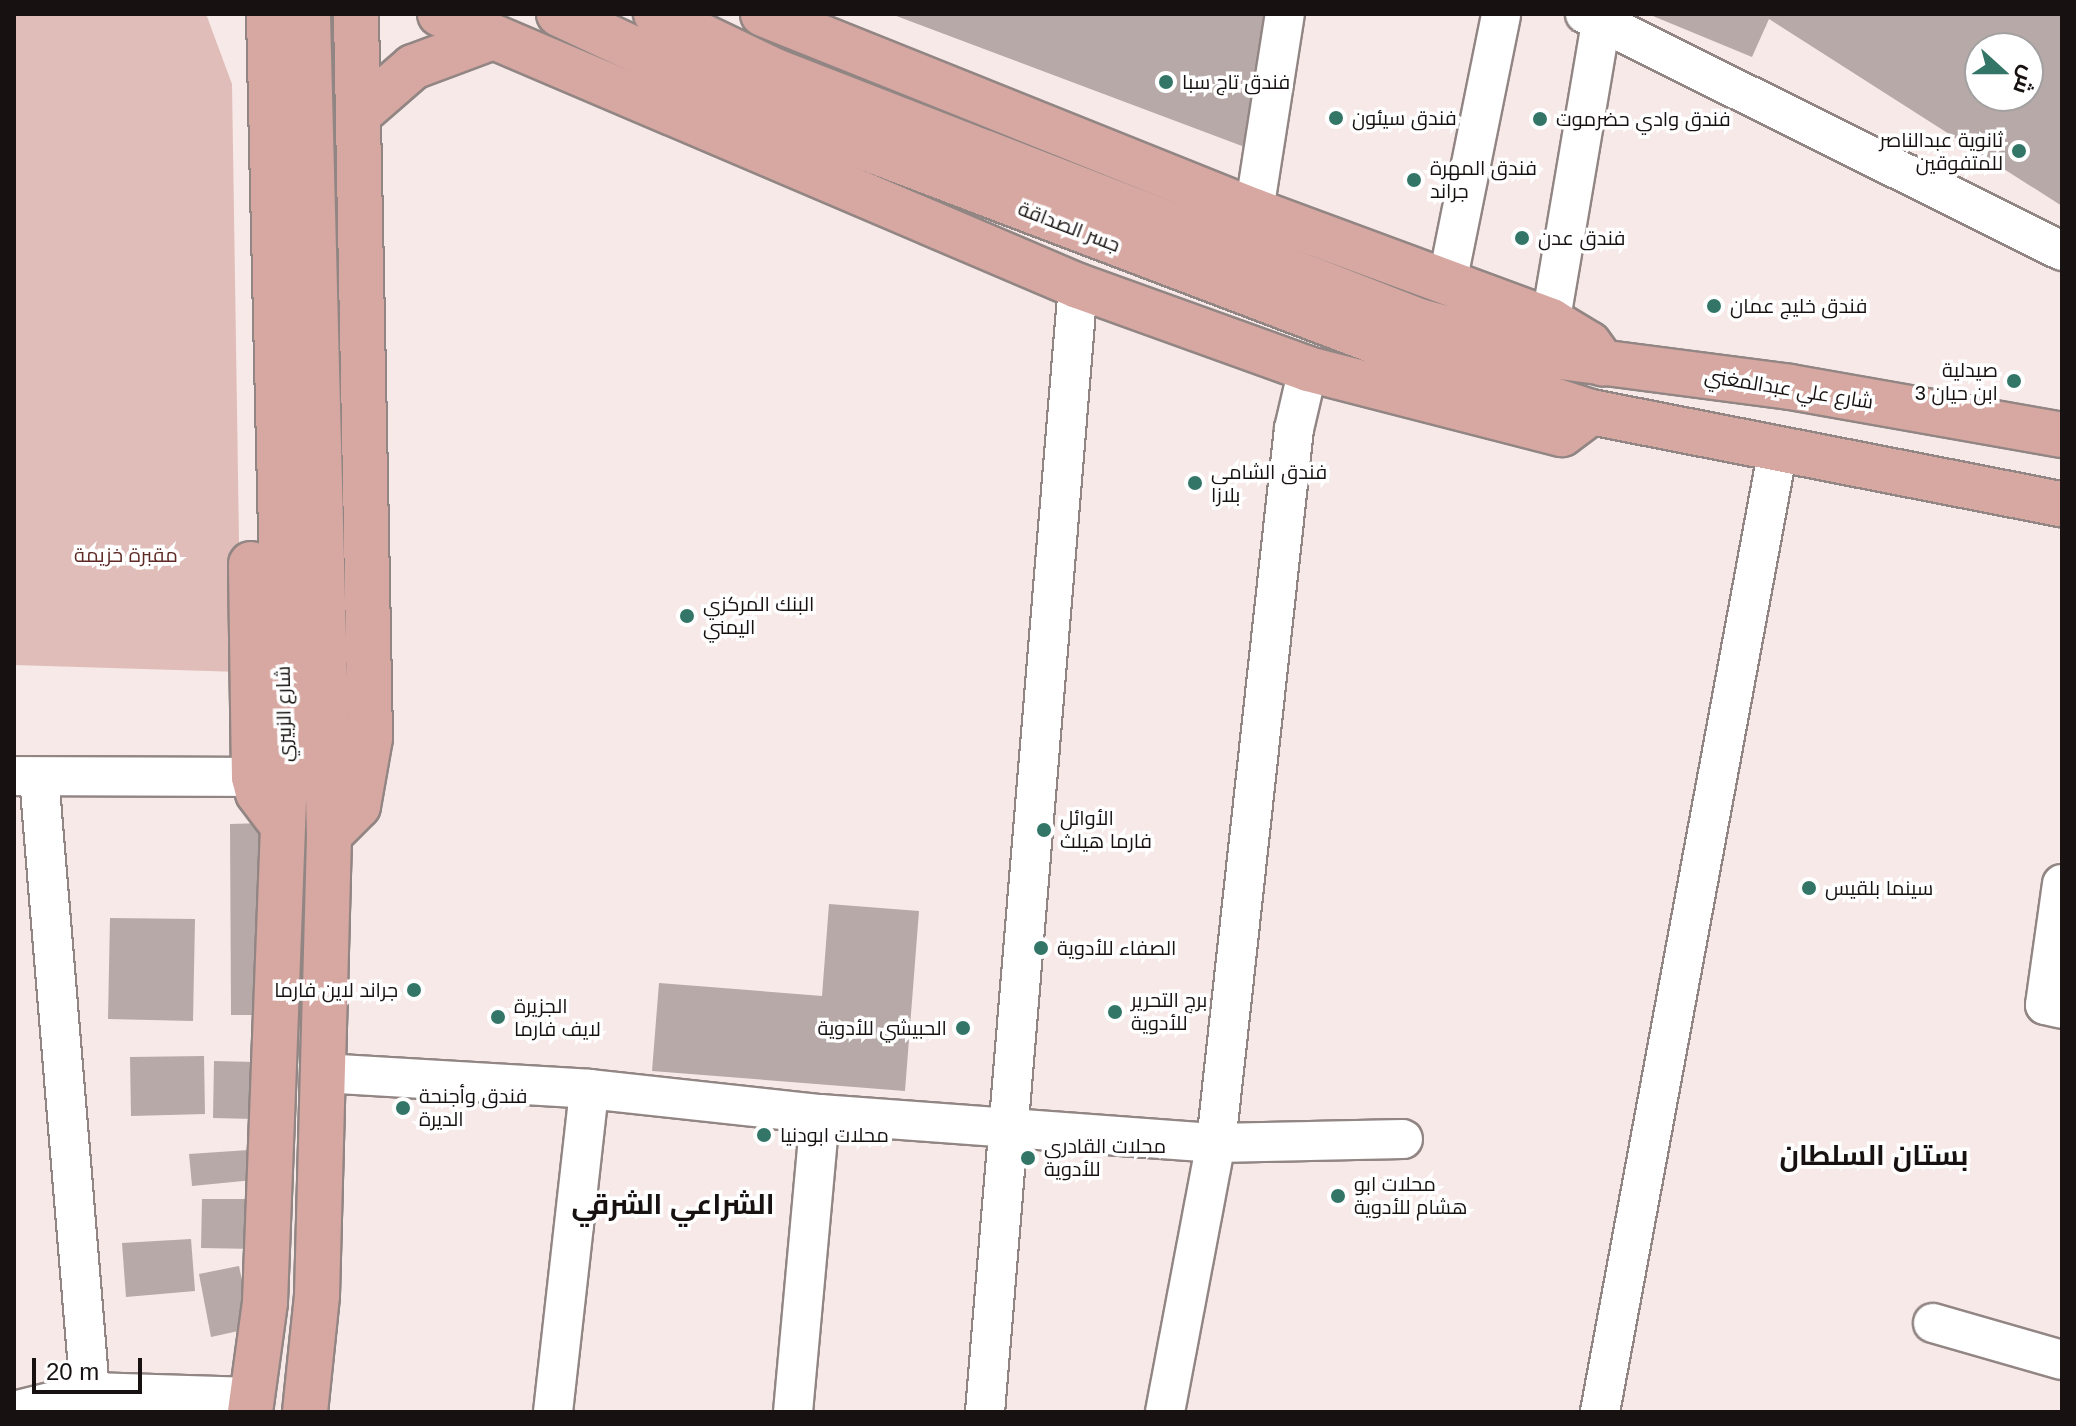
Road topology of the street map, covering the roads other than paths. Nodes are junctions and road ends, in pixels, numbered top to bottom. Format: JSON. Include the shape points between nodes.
{"nodes":[{"id":1,"x":240,"y":14,"type":"edge"},
{"id":2,"x":269,"y":14,"type":"edge"},
{"id":3,"x":308,"y":14,"type":"edge"},
{"id":4,"x":356,"y":14,"type":"edge"},
{"id":5,"x":440,"y":14,"type":"edge"},
{"id":6,"x":559,"y":14,"type":"edge"},
{"id":7,"x":656,"y":14,"type":"edge"},
{"id":8,"x":1285,"y":14,"type":"edge"},
{"id":9,"x":1501,"y":14,"type":"edge"},
{"id":10,"x":784,"y":18,"type":"edge"},
{"id":11,"x":1593,"y":18,"type":"edge"},
{"id":12,"x":488,"y":39,"type":"junction"},
{"id":13,"x":359,"y":114,"type":"junction"},
{"id":14,"x":1254,"y":211,"type":"junction"},
{"id":15,"x":2062,"y":251,"type":"edge"},
{"id":16,"x":1447,"y":283,"type":"junction"},
{"id":17,"x":1078,"y":286,"type":"junction"},
{"id":18,"x":1537,"y":342,"type":"junction"},
{"id":19,"x":1308,"y":369,"type":"junction"},
{"id":20,"x":1591,"y":412,"type":"junction"},
{"id":21,"x":2062,"y":435,"type":"edge"},
{"id":22,"x":1778,"y":449,"type":"junction"},
{"id":23,"x":2062,"y":504,"type":"edge"},
{"id":24,"x":26,"y":776,"type":"edge"},
{"id":25,"x":254,"y":777,"type":"junction"},
{"id":26,"x":284,"y":826,"type":"junction"},
{"id":27,"x":329,"y":835,"type":"junction"},
{"id":28,"x":2062,"y":884,"type":"edge"},
{"id":29,"x":2062,"y":1009,"type":"edge"},
{"id":30,"x":322,"y":1073,"type":"junction"},
{"id":31,"x":589,"y":1089,"type":"junction"},
{"id":32,"x":820,"y":1114,"type":"junction"},
{"id":33,"x":1009,"y":1129,"type":"junction"},
{"id":34,"x":1403,"y":1139,"type":"dead end"},
{"id":35,"x":1216,"y":1143,"type":"junction"},
{"id":36,"x":1933,"y":1323,"type":"dead end"},
{"id":37,"x":2062,"y":1360,"type":"edge"},
{"id":38,"x":90,"y":1392,"type":"junction"},
{"id":39,"x":188,"y":1405,"type":"edge"},
{"id":40,"x":251,"y":1405,"type":"edge"},
{"id":41,"x":14,"y":1411,"type":"edge"},
{"id":42,"x":305,"y":1412,"type":"edge"},
{"id":43,"x":553,"y":1412,"type":"edge"},
{"id":44,"x":793,"y":1412,"type":"edge"},
{"id":45,"x":985,"y":1412,"type":"edge"},
{"id":46,"x":1165,"y":1412,"type":"edge"},
{"id":47,"x":1600,"y":1412,"type":"edge"}],
"edges":[{"from":1,"to":25,"type":"main road"},
{"from":2,"to":26,"type":"main road","name":"شارع الزبيري"},
{"from":3,"to":27,"type":"main road"},
{"from":4,"to":13,"type":"main road"},
{"from":5,"to":12,"type":"main road"},
{"from":6,"to":20,"type":"main road","name":"جسر الصداقة","via":[[763,109],[1163,264],[1357,336]]},
{"from":7,"to":18,"type":"main road","name":"جسر الصداقة","via":[[775,71],[1336,293]]},
{"from":8,"to":14,"type":"street"},
{"from":9,"to":16,"type":"street"},
{"from":10,"to":14,"type":"main road"},
{"from":11,"to":15,"type":"street"},
{"from":11,"to":18,"type":"street"},
{"from":12,"to":13,"type":"main road","via":[[413,67]]},
{"from":12,"to":17,"type":"main road"},
{"from":13,"to":27,"type":"main road","via":[[370,738],[358,806]]},
{"from":14,"to":16,"type":"main road"},
{"from":16,"to":18,"type":"main road"},
{"from":17,"to":19,"type":"main road"},
{"from":17,"to":33,"type":"street"},
{"from":18,"to":21,"type":"main road","name":"شارع علي عبدالمغني","via":[[1589,344],[1603,363],[1790,387]]},
{"from":19,"to":20,"type":"main road","via":[[1562,434]]},
{"from":19,"to":35,"type":"street","via":[[1294,429]]},
{"from":20,"to":22,"type":"main road","name":"جسر الصداقة"},
{"from":22,"to":23,"type":"main road","name":"جسر الصداقة"},
{"from":22,"to":47,"type":"street"},
{"from":24,"to":25,"type":"street"},
{"from":24,"to":38,"type":"street","via":[[44,886]]},
{"from":25,"to":26,"type":"main road","via":[[267,808]]},
{"from":26,"to":40,"type":"main road","name":"شارع الزبيري","via":[[265,1302]]},
{"from":27,"to":30,"type":"main road"},
{"from":28,"to":29,"type":"street","via":[[2045,1005]]},
{"from":30,"to":31,"type":"street"},
{"from":30,"to":42,"type":"main road","via":[[317,1295]]},
{"from":31,"to":32,"type":"street"},
{"from":31,"to":43,"type":"street"},
{"from":32,"to":33,"type":"street"},
{"from":32,"to":44,"type":"street"},
{"from":33,"to":35,"type":"street"},
{"from":33,"to":45,"type":"street"},
{"from":34,"to":35,"type":"street"},
{"from":35,"to":46,"type":"street"},
{"from":36,"to":37,"type":"street"},
{"from":38,"to":39,"type":"street"},
{"from":38,"to":41,"type":"street"},
{"from":39,"to":40,"type":"street"}]}
